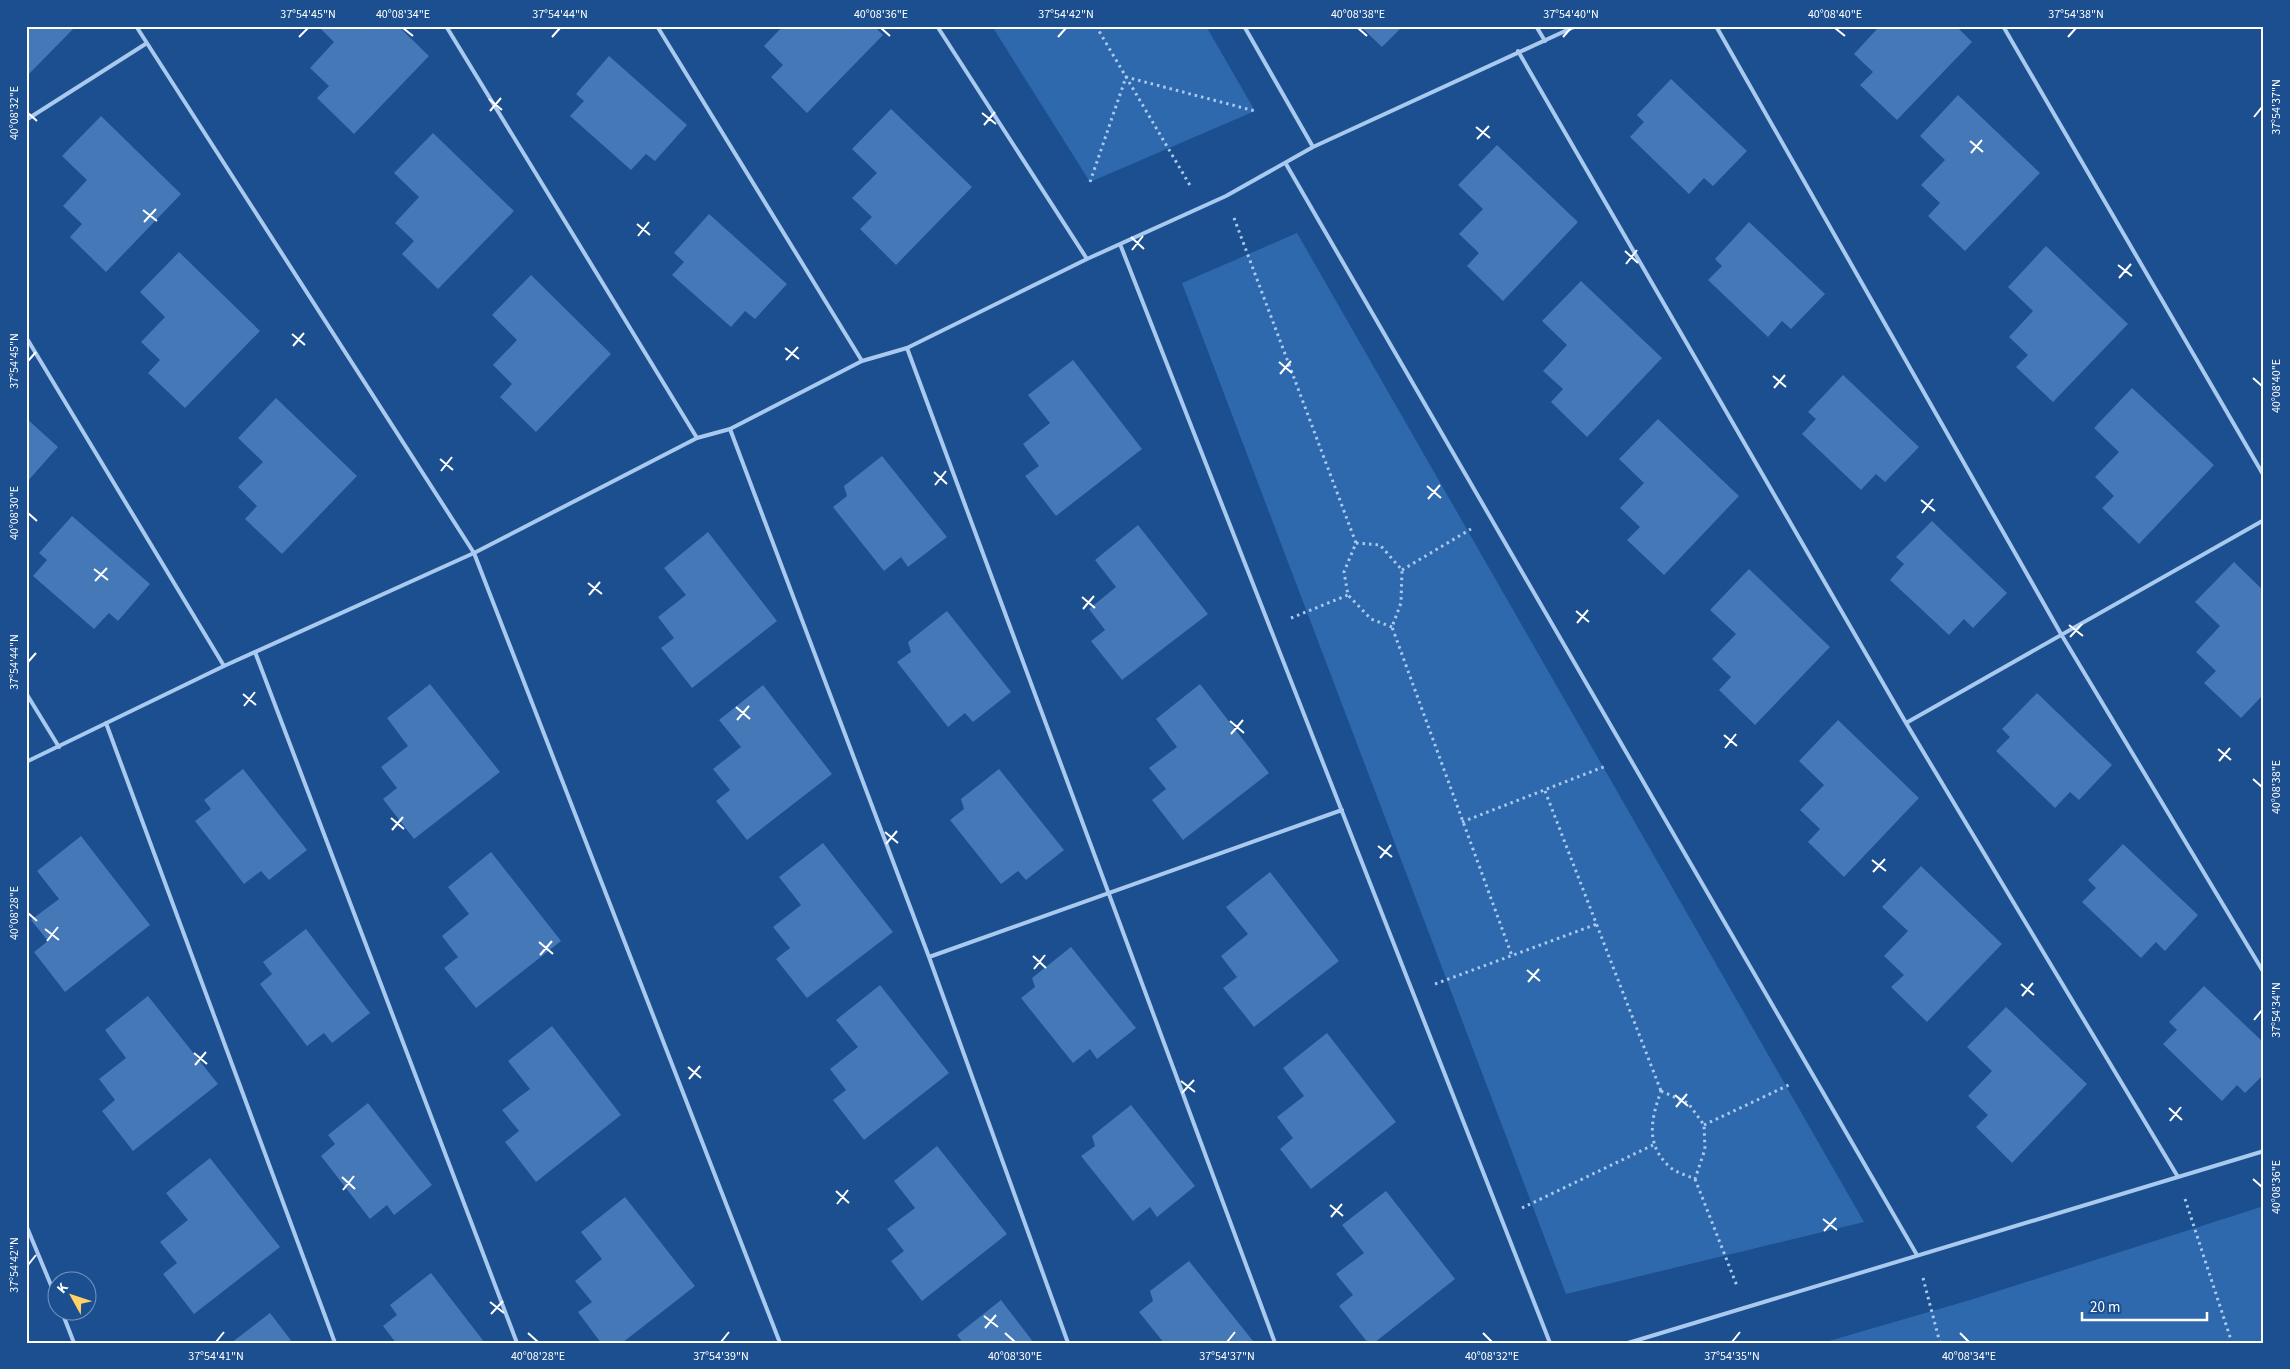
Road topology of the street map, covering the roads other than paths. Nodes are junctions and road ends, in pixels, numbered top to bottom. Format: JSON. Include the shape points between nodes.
{"nodes":[{"id":1,"x":136,"y":26,"type":"edge"},
{"id":2,"x":446,"y":26,"type":"edge"},
{"id":3,"x":657,"y":26,"type":"edge"},
{"id":4,"x":938,"y":26,"type":"edge"},
{"id":5,"x":1244,"y":26,"type":"edge"},
{"id":6,"x":1536,"y":26,"type":"edge"},
{"id":7,"x":1576,"y":26,"type":"edge"},
{"id":8,"x":1716,"y":26,"type":"edge"},
{"id":9,"x":2004,"y":26,"type":"edge"},
{"id":10,"x":1545,"y":41,"type":"junction"},
{"id":11,"x":147,"y":42,"type":"junction"},
{"id":12,"x":1518,"y":51,"type":"junction"},
{"id":13,"x":26,"y":120,"type":"edge"},
{"id":14,"x":1313,"y":147,"type":"junction"},
{"id":15,"x":1286,"y":164,"type":"junction"},
{"id":16,"x":1120,"y":244,"type":"junction"},
{"id":17,"x":1087,"y":259,"type":"junction"},
{"id":18,"x":26,"y":337,"type":"edge"},
{"id":19,"x":907,"y":348,"type":"junction"},
{"id":20,"x":862,"y":360,"type":"junction"},
{"id":21,"x":730,"y":429,"type":"junction"},
{"id":22,"x":697,"y":438,"type":"junction"},
{"id":23,"x":2264,"y":476,"type":"edge"},
{"id":24,"x":2264,"y":520,"type":"edge"},
{"id":25,"x":474,"y":553,"type":"junction"},
{"id":26,"x":2060,"y":634,"type":"junction"},
{"id":27,"x":255,"y":652,"type":"junction"},
{"id":28,"x":224,"y":666,"type":"junction"},
{"id":29,"x":26,"y":693,"type":"edge"},
{"id":30,"x":106,"y":723,"type":"junction"},
{"id":31,"x":1906,"y":723,"type":"junction"},
{"id":32,"x":59,"y":747,"type":"junction"},
{"id":33,"x":26,"y":762,"type":"edge"},
{"id":34,"x":1342,"y":810,"type":"junction"},
{"id":35,"x":1109,"y":894,"type":"junction"},
{"id":36,"x":929,"y":957,"type":"junction"},
{"id":37,"x":2264,"y":973,"type":"edge"},
{"id":38,"x":2264,"y":1151,"type":"edge"},
{"id":39,"x":2178,"y":1177,"type":"junction"},
{"id":40,"x":26,"y":1224,"type":"edge"},
{"id":41,"x":1917,"y":1255,"type":"junction"},
{"id":42,"x":48,"y":1278,"type":"edge"},
{"id":43,"x":66,"y":1322,"type":"edge"},
{"id":44,"x":74,"y":1343,"type":"edge"},
{"id":45,"x":335,"y":1343,"type":"edge"},
{"id":46,"x":517,"y":1343,"type":"edge"},
{"id":47,"x":780,"y":1343,"type":"edge"},
{"id":48,"x":1068,"y":1343,"type":"edge"},
{"id":49,"x":1276,"y":1343,"type":"edge"},
{"id":50,"x":1550,"y":1343,"type":"edge"},
{"id":51,"x":1628,"y":1343,"type":"edge"}],
"edges":[{"from":1,"to":11,"type":"lane"},
{"from":2,"to":22,"type":"lane"},
{"from":3,"to":20,"type":"lane"},
{"from":4,"to":17,"type":"lane"},
{"from":5,"to":14,"type":"lane"},
{"from":6,"to":10,"type":"lane"},
{"from":7,"to":10,"type":"lane"},
{"from":8,"to":26,"type":"lane"},
{"from":9,"to":23,"type":"lane"},
{"from":10,"to":12,"type":"lane"},
{"from":11,"to":13,"type":"lane"},
{"from":11,"to":25,"type":"lane"},
{"from":12,"to":14,"type":"lane"},
{"from":12,"to":31,"type":"lane"},
{"from":14,"to":15,"type":"lane"},
{"from":15,"to":16,"type":"lane","via":[[1226,196]]},
{"from":15,"to":41,"type":"lane"},
{"from":16,"to":17,"type":"lane"},
{"from":16,"to":34,"type":"lane"},
{"from":17,"to":19,"type":"lane"},
{"from":18,"to":28,"type":"lane"},
{"from":19,"to":20,"type":"lane"},
{"from":19,"to":35,"type":"lane"},
{"from":20,"to":21,"type":"lane"},
{"from":21,"to":22,"type":"lane"},
{"from":21,"to":36,"type":"lane"},
{"from":22,"to":25,"type":"lane"},
{"from":24,"to":26,"type":"lane"},
{"from":25,"to":27,"type":"lane"},
{"from":25,"to":47,"type":"lane"},
{"from":26,"to":31,"type":"lane"},
{"from":26,"to":37,"type":"lane"},
{"from":27,"to":28,"type":"lane"},
{"from":27,"to":46,"type":"lane"},
{"from":28,"to":30,"type":"lane"},
{"from":29,"to":32,"type":"lane"},
{"from":30,"to":32,"type":"lane"},
{"from":30,"to":45,"type":"lane"},
{"from":31,"to":39,"type":"lane"},
{"from":32,"to":33,"type":"lane"},
{"from":34,"to":35,"type":"lane"},
{"from":34,"to":50,"type":"lane"},
{"from":35,"to":36,"type":"lane"},
{"from":35,"to":49,"type":"lane"},
{"from":36,"to":48,"type":"lane"},
{"from":38,"to":39,"type":"lane"},
{"from":39,"to":41,"type":"lane"},
{"from":40,"to":42,"type":"lane"},
{"from":41,"to":51,"type":"lane"},
{"from":43,"to":44,"type":"lane"}]}
